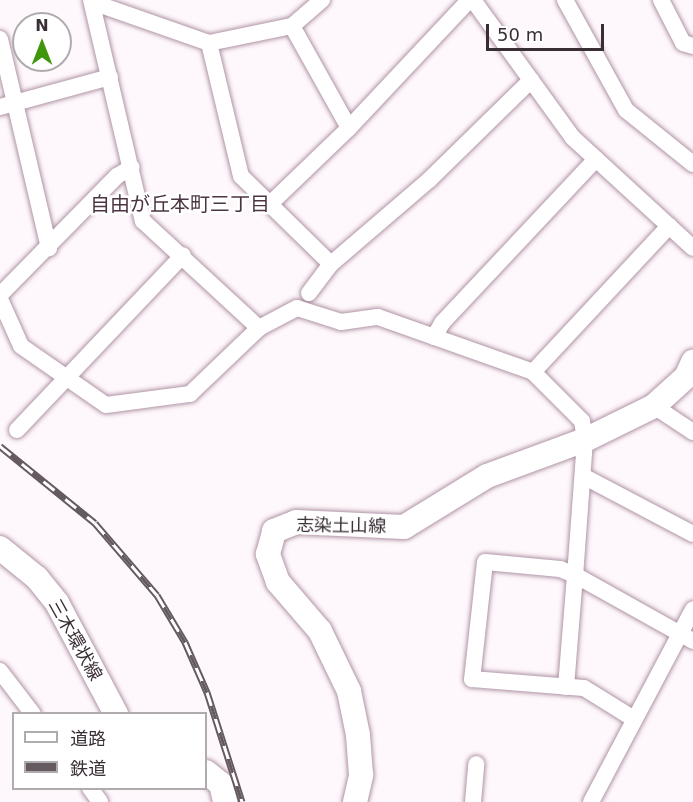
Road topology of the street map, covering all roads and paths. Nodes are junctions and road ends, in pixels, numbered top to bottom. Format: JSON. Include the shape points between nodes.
{"nodes":[{"id":1,"x":322,"y":0,"type":"edge"},
{"id":2,"x":471,"y":0,"type":"edge"},
{"id":3,"x":566,"y":0,"type":"edge"},
{"id":4,"x":661,"y":0,"type":"edge"},
{"id":5,"x":91,"y":1,"type":"edge"},
{"id":6,"x":292,"y":26,"type":"junction"},
{"id":7,"x":0,"y":39,"type":"edge"},
{"id":8,"x":209,"y":43,"type":"junction"},
{"id":9,"x":693,"y":46,"type":"edge"},
{"id":10,"x":110,"y":77,"type":"junction"},
{"id":11,"x":531,"y":80,"type":"junction"},
{"id":12,"x":7,"y":105,"type":"edge"},
{"id":13,"x":349,"y":128,"type":"junction"},
{"id":14,"x":596,"y":159,"type":"junction"},
{"id":15,"x":693,"y":164,"type":"edge"},
{"id":16,"x":132,"y":167,"type":"junction"},
{"id":17,"x":270,"y":204,"type":"junction"},
{"id":18,"x":669,"y":226,"type":"junction"},
{"id":19,"x":49,"y":248,"type":"junction"},
{"id":20,"x":693,"y":248,"type":"edge"},
{"id":21,"x":183,"y":255,"type":"junction"},
{"id":22,"x":331,"y":264,"type":"junction"},
{"id":23,"x":309,"y":293,"type":"dead end"},
{"id":24,"x":0,"y":297,"type":"edge"},
{"id":25,"x":259,"y":328,"type":"junction"},
{"id":26,"x":434,"y":337,"type":"junction"},
{"id":27,"x":693,"y":362,"type":"edge"},
{"id":28,"x":533,"y":372,"type":"junction"},
{"id":29,"x":62,"y":379,"type":"junction"},
{"id":30,"x":654,"y":406,"type":"junction"},
{"id":31,"x":17,"y":430,"type":"dead end"},
{"id":32,"x":693,"y":432,"type":"edge"},
{"id":33,"x":585,"y":440,"type":"junction"},
{"id":34,"x":583,"y":476,"type":"junction"},
{"id":35,"x":693,"y":534,"type":"edge"},
{"id":36,"x":0,"y":548,"type":"edge"},
{"id":37,"x":575,"y":576,"type":"junction"},
{"id":38,"x":693,"y":609,"type":"edge"},
{"id":39,"x":686,"y":637,"type":"edge"},
{"id":40,"x":0,"y":670,"type":"edge"},
{"id":41,"x":566,"y":687,"type":"junction"},
{"id":42,"x":32,"y":712,"type":"edge"},
{"id":43,"x":115,"y":712,"type":"edge"},
{"id":44,"x":634,"y":719,"type":"junction"},
{"id":45,"x":476,"y":764,"type":"dead end"},
{"id":46,"x":207,"y":773,"type":"edge"},
{"id":47,"x":91,"y":790,"type":"edge"},
{"id":48,"x":100,"y":802,"type":"edge"},
{"id":49,"x":225,"y":802,"type":"edge"},
{"id":50,"x":355,"y":802,"type":"edge"},
{"id":51,"x":473,"y":802,"type":"edge"},
{"id":52,"x":591,"y":802,"type":"edge"}],
"edges":[{"from":1,"to":6,"type":"street"},
{"from":2,"to":11,"type":"street"},
{"from":2,"to":13,"type":"street"},
{"from":3,"to":15,"type":"street","via":[[626,110]]},
{"from":4,"to":9,"type":"street","via":[[683,43]]},
{"from":5,"to":8,"type":"street"},
{"from":5,"to":10,"type":"street"},
{"from":6,"to":8,"type":"street"},
{"from":6,"to":13,"type":"street"},
{"from":7,"to":12,"type":"street"},
{"from":8,"to":17,"type":"street","via":[[241,176]]},
{"from":10,"to":12,"type":"street"},
{"from":10,"to":16,"type":"street"},
{"from":11,"to":14,"type":"street","via":[[572,137]]},
{"from":11,"to":22,"type":"street","via":[[429,180]]},
{"from":12,"to":19,"type":"street"},
{"from":13,"to":17,"type":"street"},
{"from":14,"to":18,"type":"street"},
{"from":14,"to":26,"type":"street","via":[[442,323]]},
{"from":16,"to":19,"type":"street","via":[[117,176]]},
{"from":16,"to":21,"type":"street","via":[[143,221]]},
{"from":17,"to":22,"type":"street"},
{"from":18,"to":20,"type":"street"},
{"from":18,"to":28,"type":"street"},
{"from":19,"to":24,"type":"street"},
{"from":21,"to":25,"type":"street"},
{"from":21,"to":29,"type":"street"},
{"from":22,"to":23,"type":"street"},
{"from":24,"to":29,"type":"street","via":[[21,346]]},
{"from":25,"to":26,"type":"street","via":[[297,308],[341,322],[378,317]]},
{"from":25,"to":29,"type":"street","via":[[190,394],[106,405]]},
{"from":26,"to":28,"type":"street"},
{"from":27,"to":30,"type":"main road","name":"志染土山線","via":[[686,377]]},
{"from":28,"to":33,"type":"street","via":[[582,421]]},
{"from":29,"to":31,"type":"street"},
{"from":30,"to":32,"type":"street"},
{"from":30,"to":33,"type":"main road","name":"志染土山線"},
{"from":33,"to":34,"type":"street"},
{"from":33,"to":50,"type":"main road","name":"志染土山線","via":[[487,476],[404,527],[296,522],[274,531],[268,554],[278,582],[320,631],[349,691],[360,755],[361,775]]},
{"from":34,"to":35,"type":"street"},
{"from":34,"to":37,"type":"street"},
{"from":36,"to":43,"type":"main road","name":"三木環状線","via":[[37,578],[57,603]]},
{"from":37,"to":39,"type":"street"},
{"from":37,"to":41,"type":"street"},
{"from":37,"to":41,"type":"street","via":[[560,569],[485,562],[472,679]]},
{"from":38,"to":39,"type":"street"},
{"from":39,"to":44,"type":"street"},
{"from":40,"to":42,"type":"street"},
{"from":41,"to":44,"type":"street","via":[[584,688]]},
{"from":44,"to":52,"type":"street"},
{"from":45,"to":51,"type":"street"},
{"from":46,"to":49,"type":"main road","via":[[221,784]]},
{"from":47,"to":48,"type":"street"}]}
